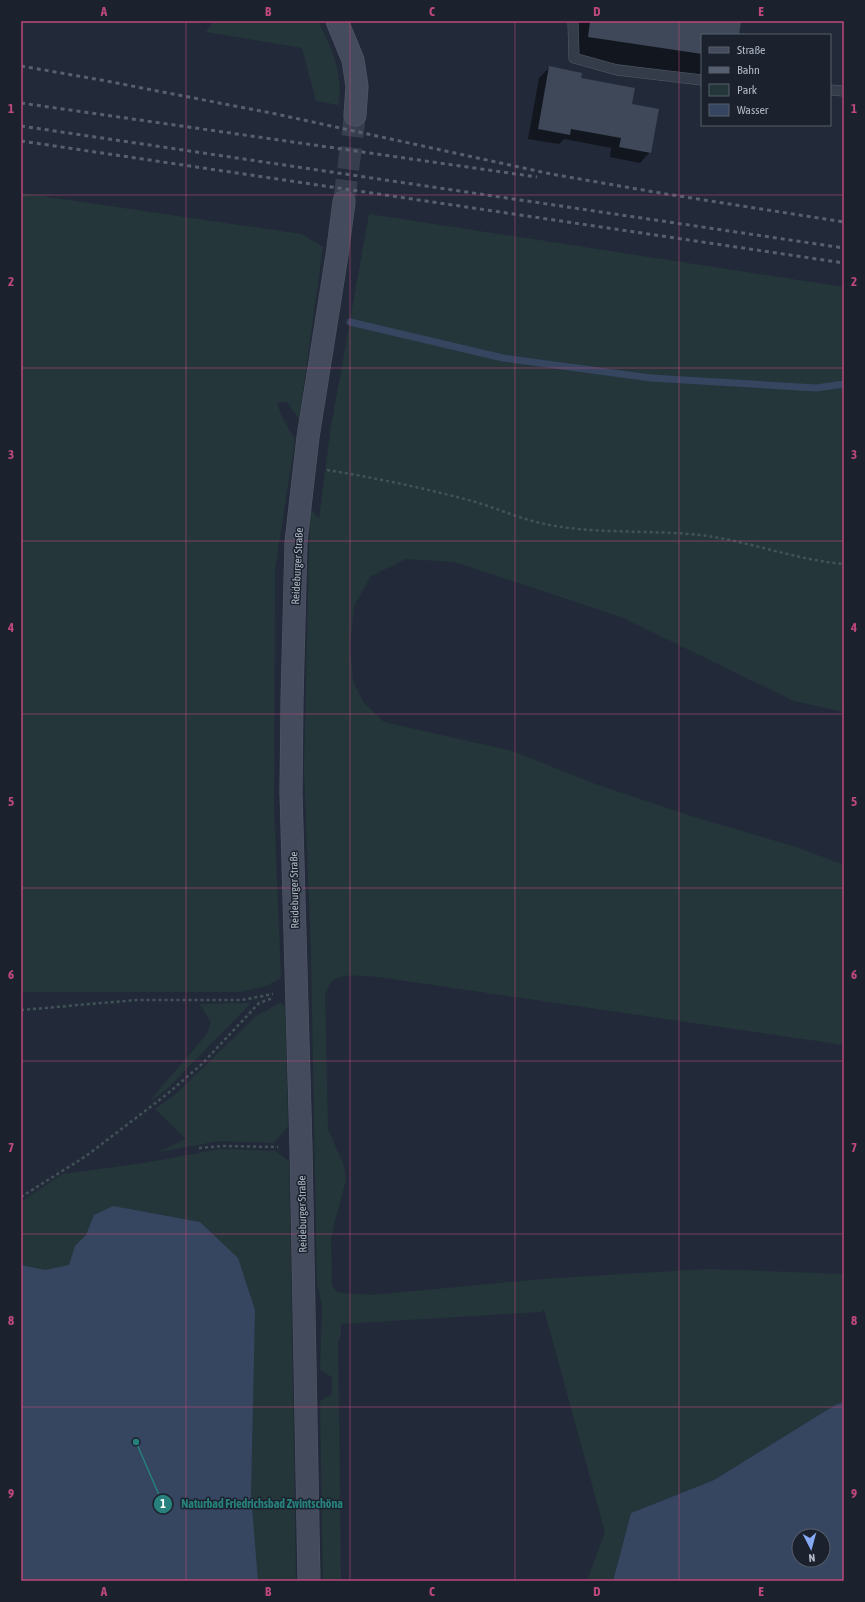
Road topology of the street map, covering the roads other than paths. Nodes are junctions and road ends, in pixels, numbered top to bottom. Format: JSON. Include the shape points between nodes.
{"nodes":[{"id":1,"x":337,"y":21,"type":"edge"},
{"id":2,"x":573,"y":21,"type":"edge"},
{"id":3,"x":701,"y":80,"type":"edge"},
{"id":4,"x":831,"y":90,"type":"edge"},
{"id":5,"x":844,"y":90,"type":"edge"},
{"id":6,"x":355,"y":115,"type":"tunnel mouth"},
{"id":7,"x":344,"y":202,"type":"tunnel mouth"},
{"id":8,"x":309,"y":1581,"type":"edge"}],
"edges":[{"from":1,"to":6,"type":"main road","via":[[353,60],[357,86]]},
{"from":2,"to":3,"type":"lane","via":[[574,58],[617,70]]},
{"from":4,"to":5,"type":"lane"},
{"from":7,"to":8,"type":"main road","name":"Reideburger Straße","via":[[296,542],[292,792]]}]}
